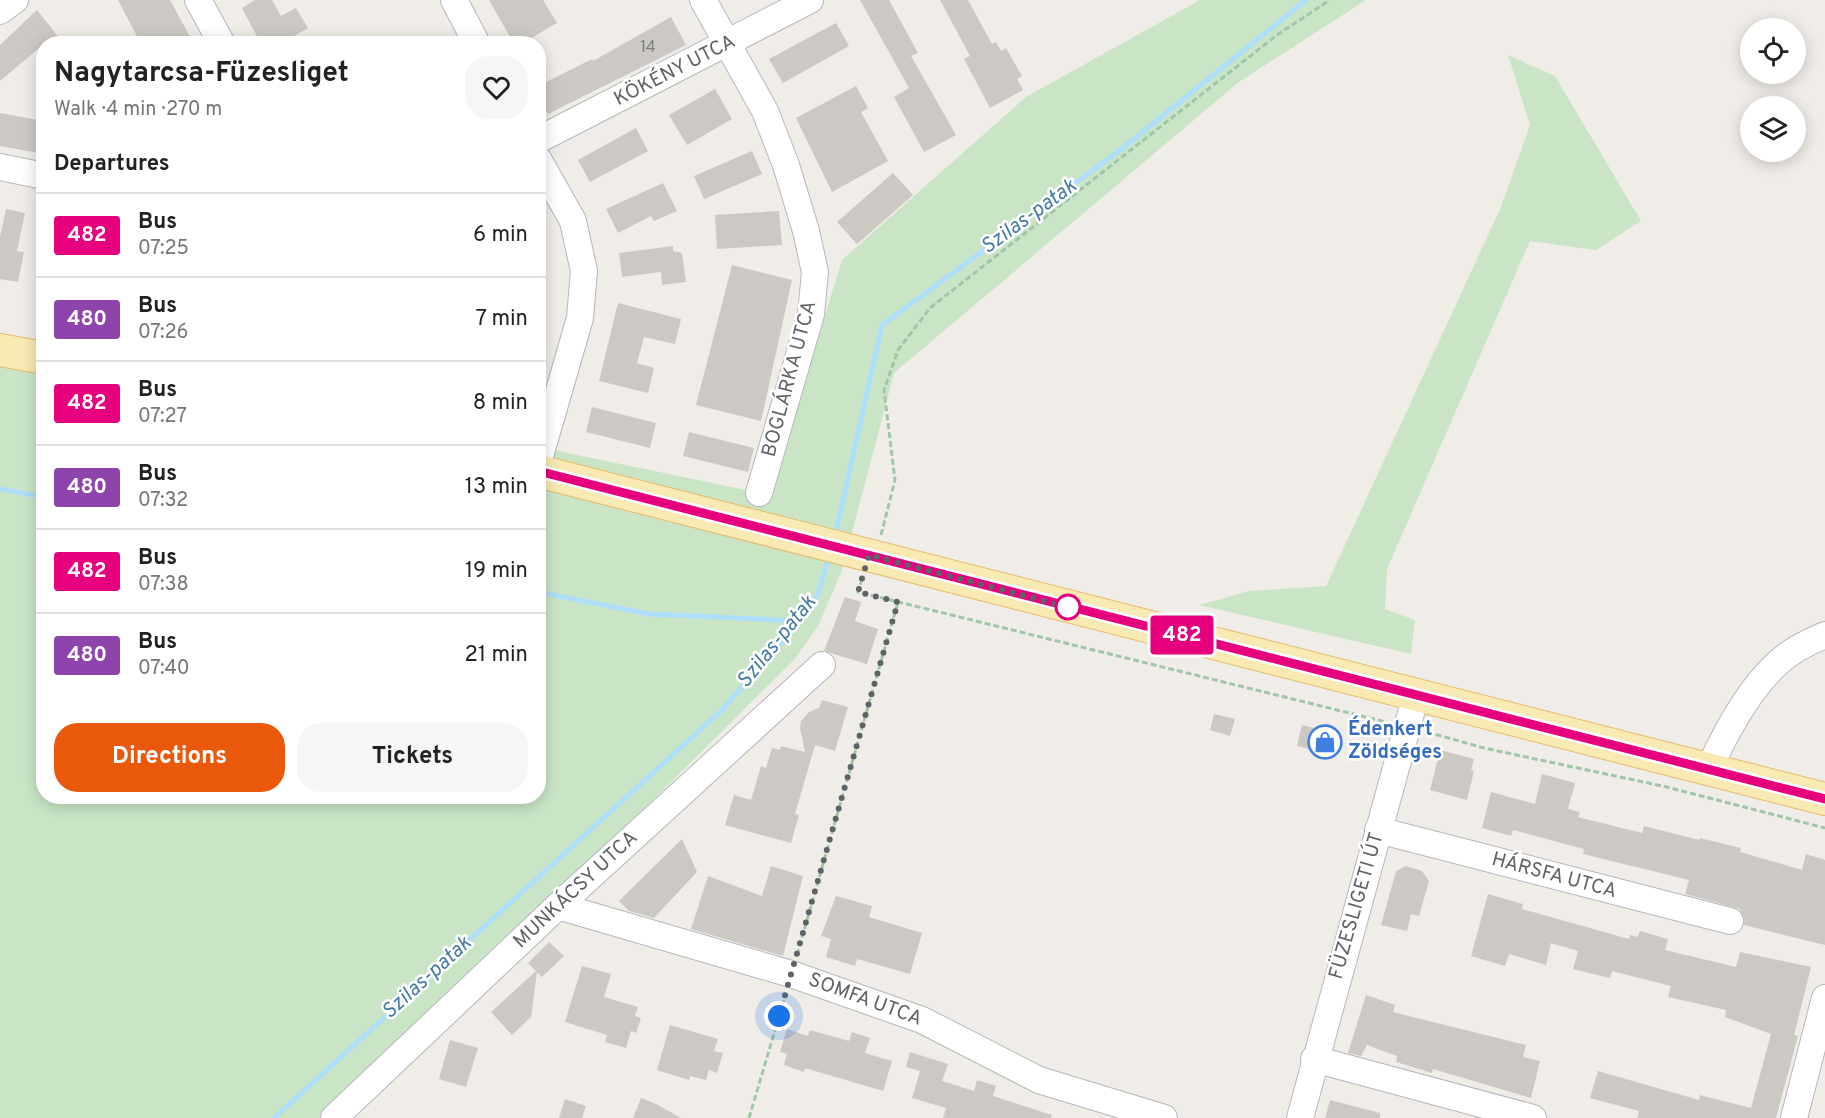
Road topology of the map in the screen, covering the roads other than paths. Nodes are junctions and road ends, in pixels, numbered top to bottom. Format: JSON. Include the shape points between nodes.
{"nodes":[{"id":1,"x":15,"y":0,"type":"edge"},
{"id":2,"x":198,"y":0,"type":"edge"},
{"id":3,"x":454,"y":0,"type":"edge"},
{"id":4,"x":703,"y":0,"type":"edge"},
{"id":5,"x":810,"y":0,"type":"edge"},
{"id":6,"x":0,"y":11,"type":"edge"},
{"id":7,"x":218,"y":36,"type":"edge"},
{"id":8,"x":473,"y":36,"type":"edge"},
{"id":9,"x":727,"y":45,"type":"junction"},
{"id":10,"x":546,"y":136,"type":"edge"},
{"id":11,"x":0,"y":167,"type":"edge"},
{"id":12,"x":546,"y":173,"type":"edge"},
{"id":13,"x":36,"y":174,"type":"edge"},
{"id":14,"x":0,"y":350,"type":"edge"},
{"id":15,"x":36,"y":357,"type":"edge"},
{"id":16,"x":546,"y":435,"type":"edge"},
{"id":17,"x":546,"y":473,"type":"edge"},
{"id":18,"x":759,"y":493,"type":"dead end"},
{"id":19,"x":1825,"y":635,"type":"edge"},
{"id":20,"x":822,"y":665,"type":"dead end"},
{"id":21,"x":1416,"y":695,"type":"junction"},
{"id":22,"x":1709,"y":769,"type":"junction"},
{"id":23,"x":1825,"y":799,"type":"edge"},
{"id":24,"x":1378,"y":830,"type":"junction"},
{"id":25,"x":558,"y":906,"type":"junction"},
{"id":26,"x":1730,"y":921,"type":"dead end"},
{"id":27,"x":1825,"y":998,"type":"edge"},
{"id":28,"x":1314,"y":1059,"type":"junction"},
{"id":29,"x":334,"y":1118,"type":"edge"},
{"id":30,"x":1164,"y":1118,"type":"edge"},
{"id":31,"x":1300,"y":1118,"type":"edge"},
{"id":32,"x":1533,"y":1118,"type":"edge"},
{"id":33,"x":1794,"y":1118,"type":"edge"}],
"edges":[{"from":1,"to":6,"type":"street"},
{"from":2,"to":7,"type":"street"},
{"from":3,"to":8,"type":"street"},
{"from":4,"to":9,"type":"street","name":"BOGLÁRKA UTCA"},
{"from":5,"to":9,"type":"street","name":"KÖKÉNY UTCA"},
{"from":9,"to":10,"type":"street","name":"KÖKÉNY UTCA"},
{"from":9,"to":18,"type":"street","name":"BOGLÁRKA UTCA","via":[[765,111],[789,176],[815,273],[811,314]]},
{"from":11,"to":13,"type":"street"},
{"from":12,"to":16,"type":"street","via":[[573,221],[584,271],[580,318]]},
{"from":14,"to":15,"type":"main road"},
{"from":17,"to":21,"type":"main road","via":[[804,539],[866,551]]},
{"from":19,"to":22,"type":"street","via":[[1791,652],[1768,674],[1724,734]]},
{"from":20,"to":25,"type":"street","name":"MUNKÁCSY UTCA"},
{"from":21,"to":22,"type":"main road"},
{"from":21,"to":24,"type":"street","name":"FÜZESLIGETI ÚT"},
{"from":22,"to":23,"type":"main road"},
{"from":24,"to":26,"type":"street","name":"HÁRSFA UTCA"},
{"from":24,"to":28,"type":"street","name":"FÜZESLIGETI ÚT"},
{"from":25,"to":29,"type":"street","name":"MUNKÁCSY UTCA"},
{"from":25,"to":30,"type":"street","name":"SOMFA UTCA","via":[[791,974],[922,1020],[1039,1080]]},
{"from":27,"to":33,"type":"street"},
{"from":28,"to":31,"type":"street","name":"FÜZESLIGETI ÚT"},
{"from":28,"to":32,"type":"street"}]}
